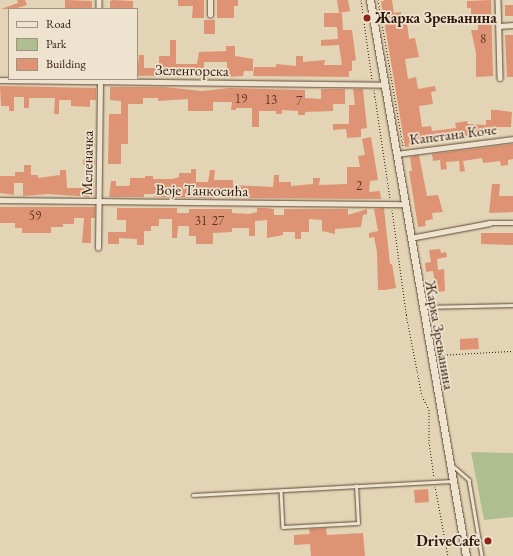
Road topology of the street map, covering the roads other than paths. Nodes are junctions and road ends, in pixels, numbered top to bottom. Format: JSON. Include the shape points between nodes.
{"nodes":[{"id":1,"x":210,"y":0,"type":"edge"},
{"id":2,"x":370,"y":0,"type":"edge"},
{"id":3,"x":498,"y":0,"type":"edge"},
{"id":4,"x":210,"y":15,"type":"dead end"},
{"id":5,"x":513,"y":25,"type":"edge"},
{"id":6,"x":499,"y":26,"type":"junction"},
{"id":7,"x":500,"y":78,"type":"dead end"},
{"id":8,"x":0,"y":80,"type":"edge"},
{"id":9,"x":100,"y":80,"type":"edge"},
{"id":10,"x":384,"y":85,"type":"junction"},
{"id":11,"x":513,"y":139,"type":"edge"},
{"id":12,"x":396,"y":154,"type":"junction"},
{"id":13,"x":0,"y":200,"type":"edge"},
{"id":14,"x":99,"y":201,"type":"junction"},
{"id":15,"x":404,"y":204,"type":"junction"},
{"id":16,"x":513,"y":223,"type":"edge"},
{"id":17,"x":410,"y":238,"type":"junction"},
{"id":18,"x":98,"y":248,"type":"dead end"},
{"id":19,"x":513,"y":305,"type":"edge"},
{"id":20,"x":422,"y":307,"type":"junction"},
{"id":21,"x":449,"y":463,"type":"junction"},
{"id":22,"x":453,"y":481,"type":"junction"},
{"id":23,"x":356,"y":486,"type":"junction"},
{"id":24,"x":281,"y":490,"type":"junction"},
{"id":25,"x":193,"y":495,"type":"dead end"},
{"id":26,"x":466,"y":556,"type":"edge"},
{"id":27,"x":482,"y":556,"type":"edge"}],
"edges":[{"from":1,"to":4,"type":"street"},
{"from":2,"to":10,"type":"main road","name":"Жарка Зрењанина"},
{"from":3,"to":6,"type":"street"},
{"from":5,"to":6,"type":"street"},
{"from":6,"to":7,"type":"street"},
{"from":8,"to":9,"type":"street","name":"Зеленгорска"},
{"from":9,"to":10,"type":"street","name":"Зеленгорска"},
{"from":9,"to":14,"type":"street","name":"Меленачка"},
{"from":10,"to":12,"type":"main road","name":"Жарка Зрењанина"},
{"from":11,"to":12,"type":"street","name":"Капетана Коче"},
{"from":12,"to":15,"type":"main road","name":"Жарка Зрењанина"},
{"from":13,"to":14,"type":"street","name":"Воје Танкосића"},
{"from":14,"to":15,"type":"street","name":"Воје Танкосића"},
{"from":14,"to":18,"type":"street","name":"Меленачка"},
{"from":15,"to":17,"type":"main road","name":"Жарка Зрењанина"},
{"from":16,"to":17,"type":"street","via":[[490,223]]},
{"from":17,"to":20,"type":"main road","name":"Жарка Зрењанина"},
{"from":19,"to":20,"type":"lane"},
{"from":20,"to":21,"type":"main road","name":"Жарка Зрењанина"},
{"from":21,"to":22,"type":"main road","name":"Жарка Зрењанина"},
{"from":21,"to":27,"type":"lane","via":[[469,480]]},
{"from":22,"to":23,"type":"lane"},
{"from":22,"to":26,"type":"main road","name":"Жарка Зрењанина"},
{"from":23,"to":24,"type":"lane"},
{"from":23,"to":24,"type":"lane","via":[[358,523],[283,527]]},
{"from":24,"to":25,"type":"lane"}]}
